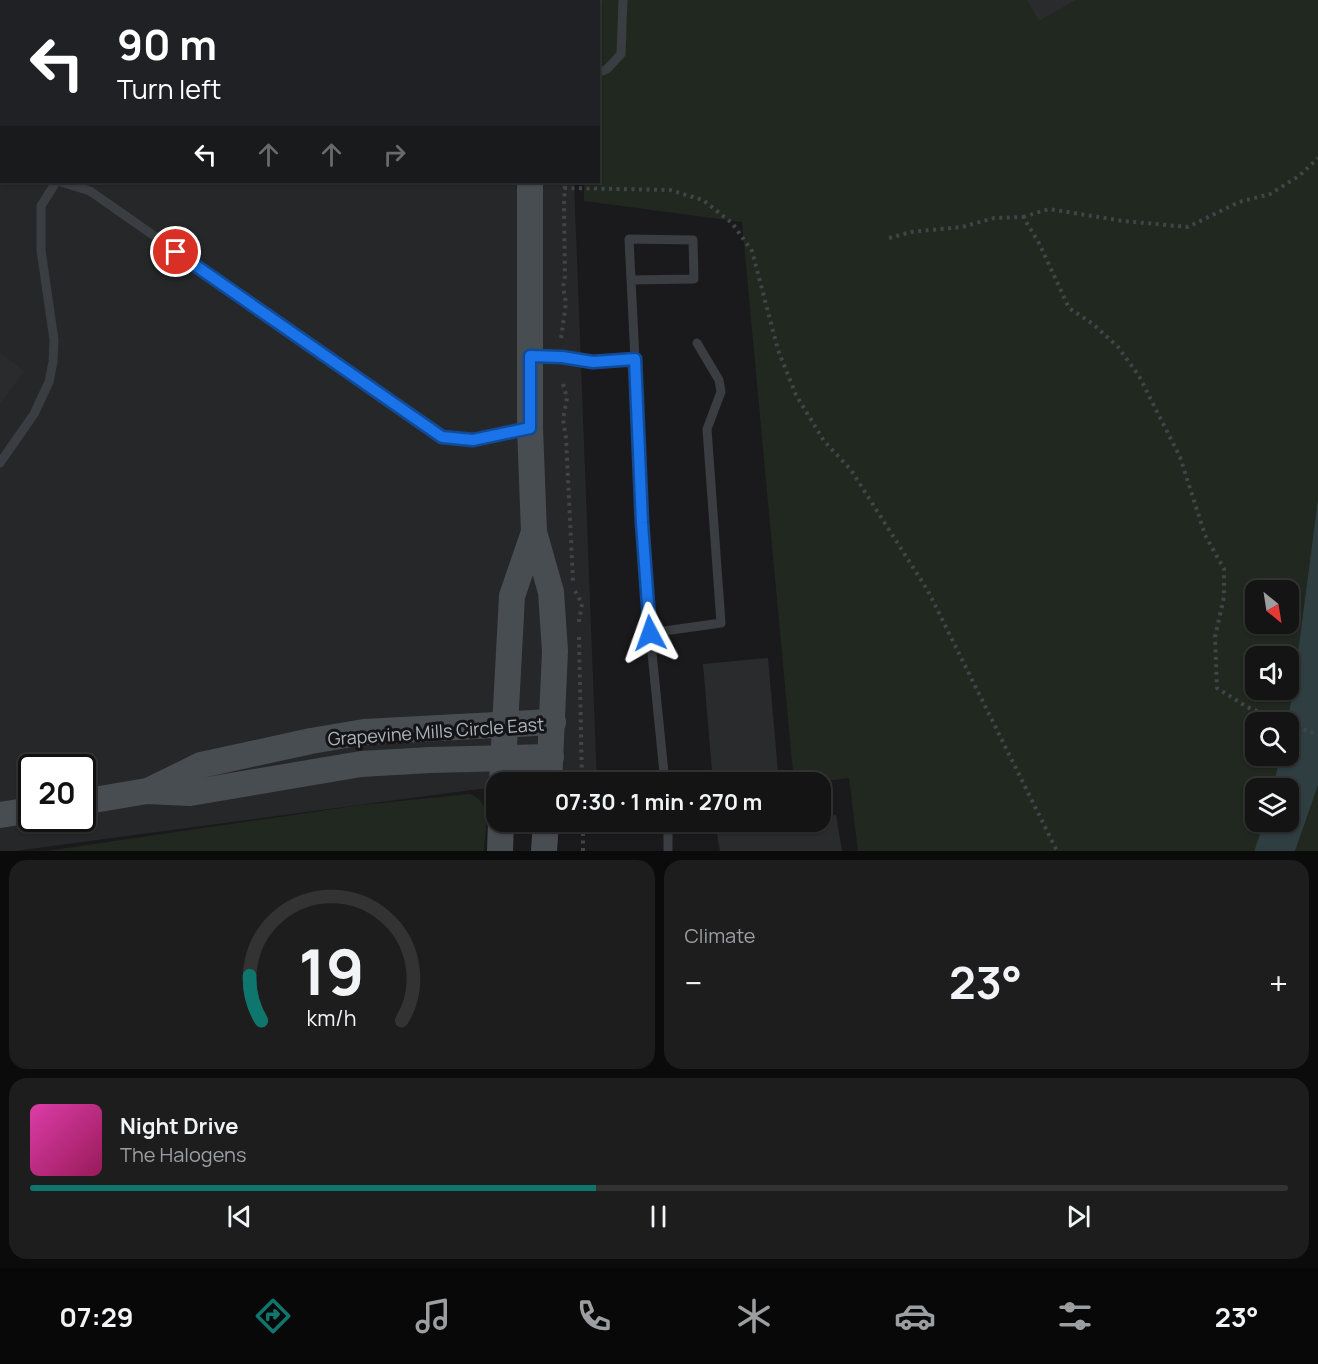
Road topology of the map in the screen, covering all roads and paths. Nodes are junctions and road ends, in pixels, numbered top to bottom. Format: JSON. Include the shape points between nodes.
{"nodes":[{"id":1,"x":623,"y":0,"type":"edge"},
{"id":2,"x":600,"y":72,"type":"edge"},
{"id":3,"x":1318,"y":158,"type":"edge"},
{"id":4,"x":55,"y":183,"type":"edge"},
{"id":5,"x":64,"y":183,"type":"edge"},
{"id":6,"x":530,"y":183,"type":"edge"},
{"id":7,"x":565,"y":183,"type":"edge"},
{"id":8,"x":564,"y":188,"type":"junction"},
{"id":9,"x":1023,"y":217,"type":"junction"},
{"id":10,"x":889,"y":238,"type":"dead end"},
{"id":11,"x":631,"y":280,"type":"junction"},
{"id":12,"x":561,"y":339,"type":"dead end"},
{"id":13,"x":697,"y":343,"type":"dead end"},
{"id":14,"x":530,"y":356,"type":"junction"},
{"id":15,"x":635,"y":359,"type":"junction"},
{"id":16,"x":530,"y":428,"type":"junction"},
{"id":17,"x":0,"y":463,"type":"edge"},
{"id":18,"x":534,"y":532,"type":"junction"},
{"id":19,"x":650,"y":633,"type":"junction"},
{"id":20,"x":553,"y":722,"type":"junction"},
{"id":21,"x":505,"y":723,"type":"junction"},
{"id":22,"x":1318,"y":735,"type":"edge"},
{"id":23,"x":551,"y":757,"type":"junction"},
{"id":24,"x":502,"y":771,"type":"edge"},
{"id":25,"x":550,"y":772,"type":"edge"},
{"id":26,"x":664,"y":772,"type":"edge"},
{"id":27,"x":147,"y":791,"type":"junction"},
{"id":28,"x":96,"y":800,"type":"edge"},
{"id":29,"x":18,"y":812,"type":"edge"},
{"id":30,"x":0,"y":815,"type":"edge"},
{"id":31,"x":501,"y":832,"type":"edge"},
{"id":32,"x":545,"y":832,"type":"edge"},
{"id":33,"x":583,"y":832,"type":"edge"},
{"id":34,"x":668,"y":832,"type":"edge"},
{"id":35,"x":500,"y":851,"type":"edge"},
{"id":36,"x":544,"y":851,"type":"edge"},
{"id":37,"x":583,"y":851,"type":"edge"},
{"id":38,"x":668,"y":851,"type":"edge"},
{"id":39,"x":1057,"y":851,"type":"edge"}],
"edges":[{"from":1,"to":2,"type":"lane","via":[[621,54]]},
{"from":3,"to":9,"type":"path","via":[[1270,194],[1239,202],[1188,227],[1049,209]]},
{"from":4,"to":17,"type":"lane","via":[[41,206],[41,250],[54,340],[50,382],[34,414]]},
{"from":5,"to":16,"type":"lane","via":[[90,191],[442,437],[473,440]]},
{"from":6,"to":14,"type":"street"},
{"from":7,"to":8,"type":"path"},
{"from":8,"to":12,"type":"path","via":[[566,303]]},
{"from":8,"to":39,"type":"path","via":[[670,190],[703,200],[732,223],[752,251],[778,350],[796,395],[824,441],[851,470],[928,591]]},
{"from":9,"to":10,"type":"path","via":[[994,218]]},
{"from":9,"to":22,"type":"path","via":[[1069,308],[1093,324],[1125,356],[1180,457],[1205,535],[1224,569],[1224,597],[1215,637],[1217,688],[1247,707]]},
{"from":11,"to":11,"type":"lane","via":[[629,239],[693,240],[694,279]]},
{"from":11,"to":15,"type":"lane"},
{"from":13,"to":19,"type":"lane","via":[[719,380],[721,392],[707,429],[721,623]]},
{"from":14,"to":15,"type":"lane","via":[[593,362]]},
{"from":14,"to":16,"type":"street"},
{"from":15,"to":19,"type":"lane"},
{"from":16,"to":18,"type":"street"},
{"from":18,"to":20,"type":"street","via":[[551,592],[555,651]]},
{"from":18,"to":21,"type":"street","via":[[512,596]]},
{"from":19,"to":26,"type":"lane"},
{"from":20,"to":21,"type":"street","name":"Grapevine Mills Circle East"},
{"from":20,"to":23,"type":"street"},
{"from":21,"to":24,"type":"street"},
{"from":21,"to":27,"type":"street","name":"Grapevine Mills Circle East","via":[[364,732],[311,741],[201,765]]},
{"from":23,"to":24,"type":"street","name":"Grapevine Mills Circle East"},
{"from":23,"to":25,"type":"street"},
{"from":24,"to":27,"type":"street","name":"Grapevine Mills Circle East","via":[[430,760],[361,765],[190,793]]},
{"from":27,"to":28,"type":"street","name":"Grapevine Mills Circle East"},
{"from":29,"to":30,"type":"street"},
{"from":31,"to":35,"type":"street"},
{"from":32,"to":36,"type":"street"},
{"from":33,"to":37,"type":"path"},
{"from":34,"to":38,"type":"lane"}]}
